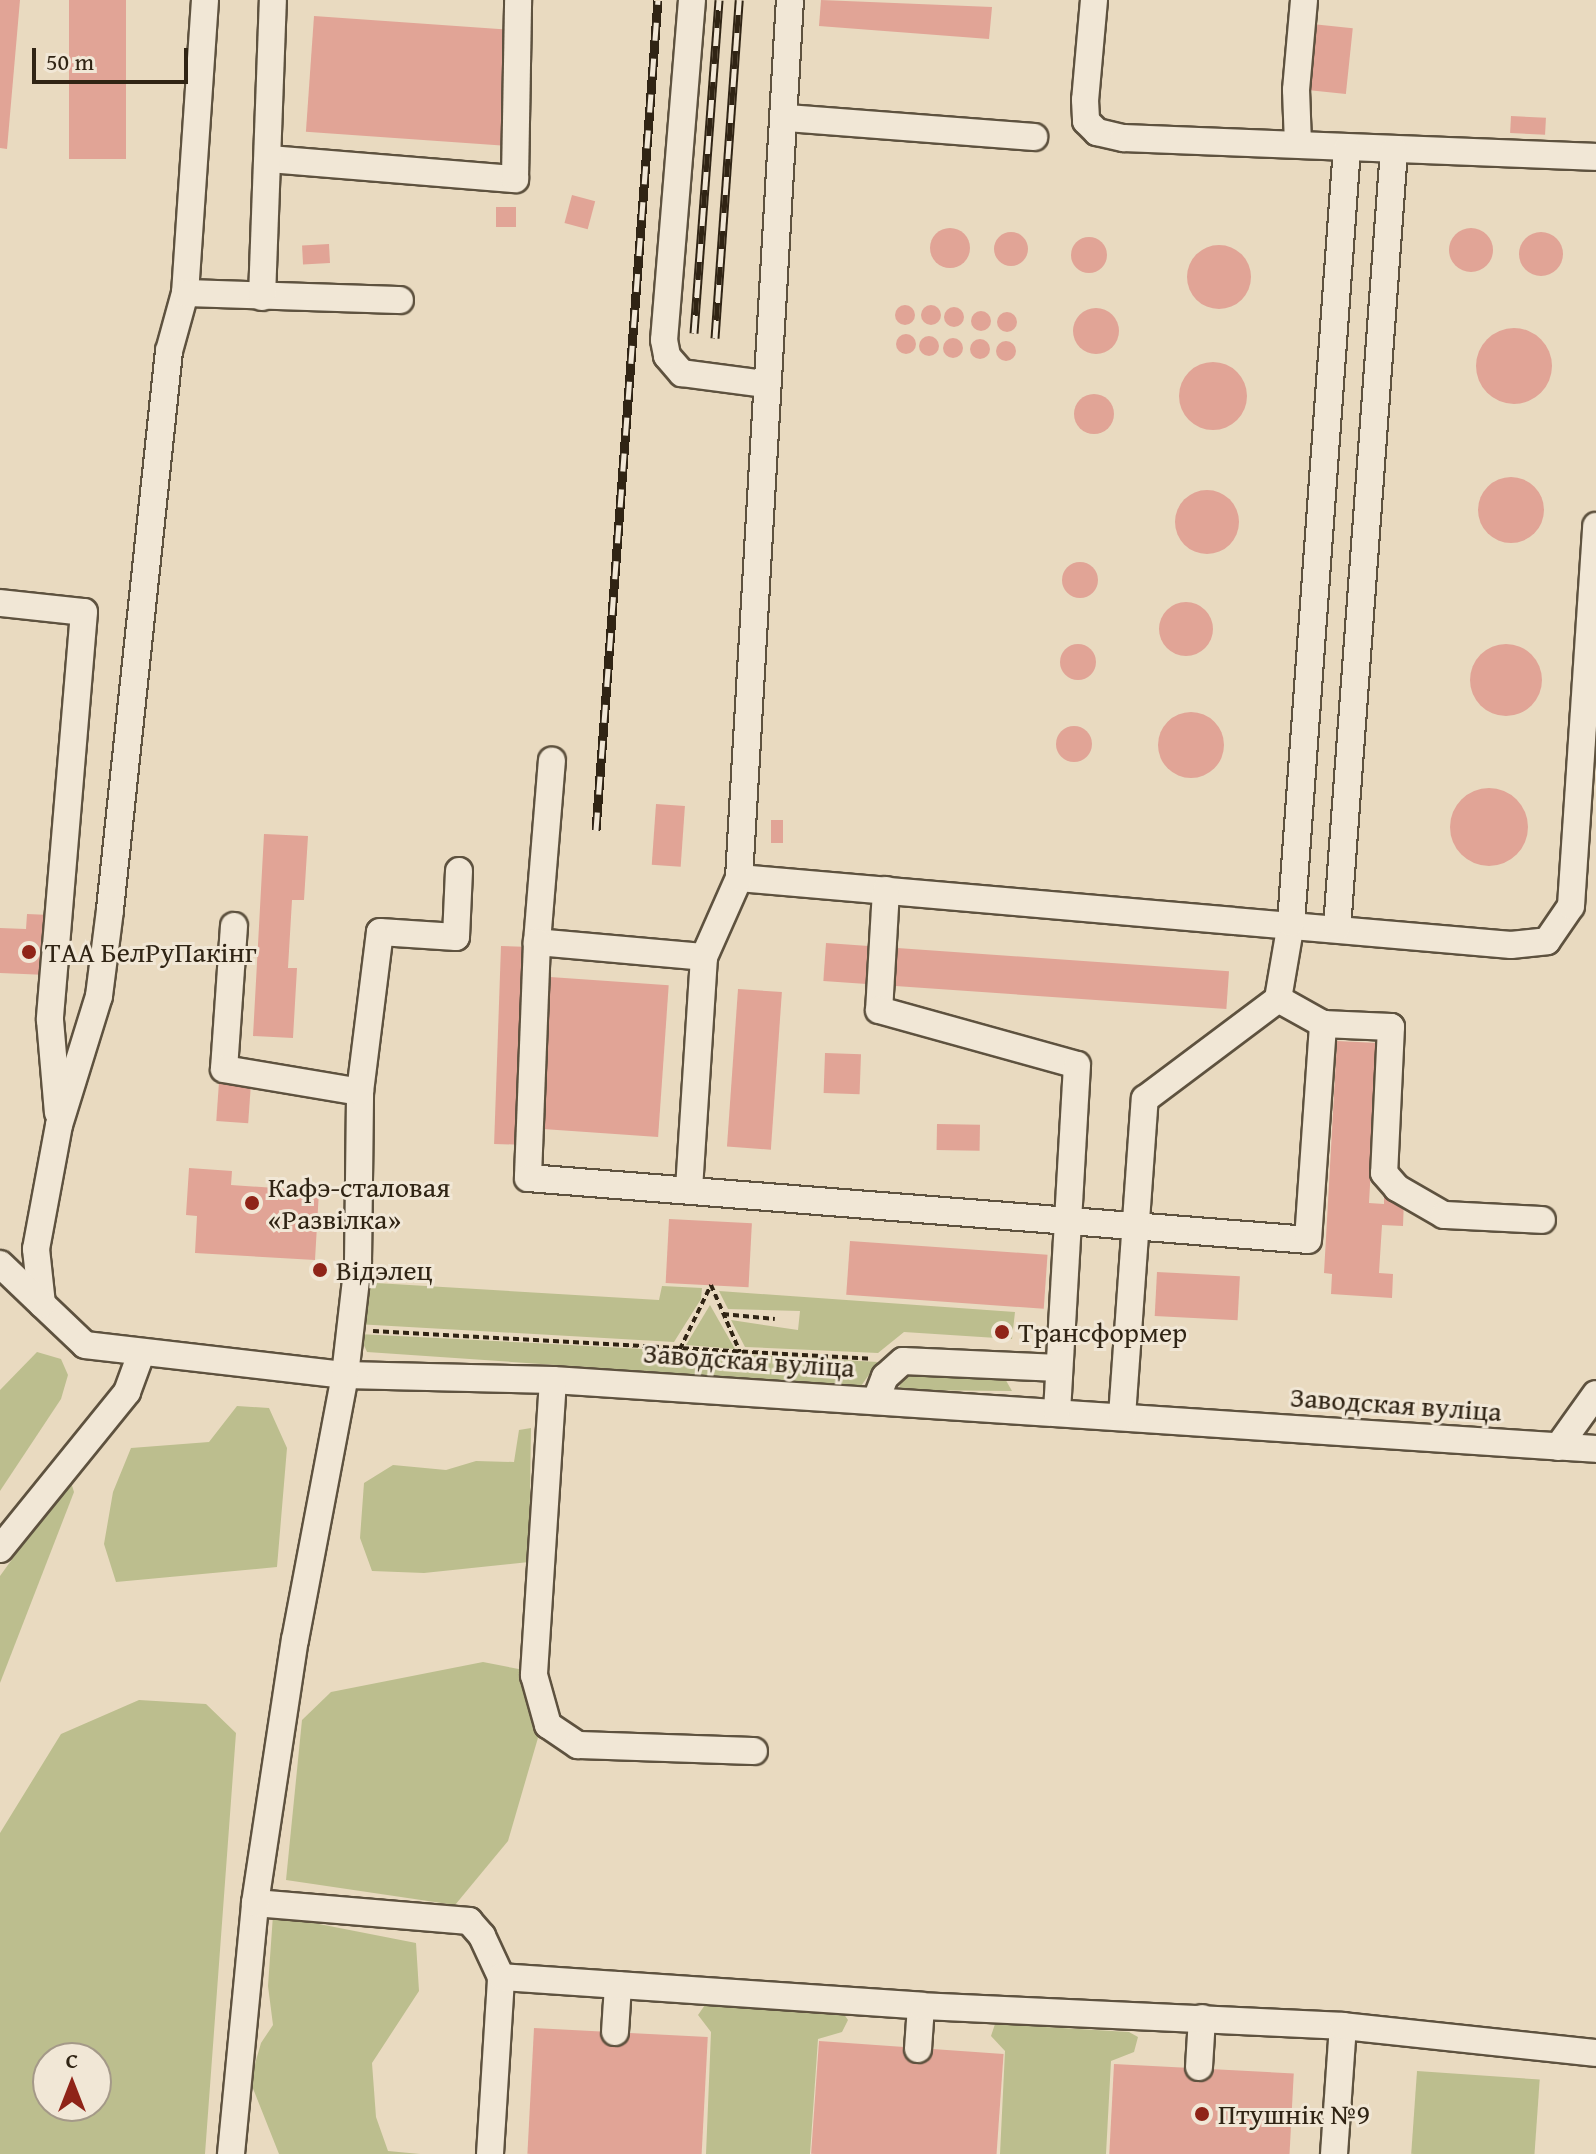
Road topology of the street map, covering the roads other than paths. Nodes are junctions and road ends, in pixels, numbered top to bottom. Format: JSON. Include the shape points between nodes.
{"nodes":[{"id":1,"x":205,"y":0,"type":"edge"},
{"id":2,"x":273,"y":0,"type":"edge"},
{"id":3,"x":518,"y":0,"type":"edge"},
{"id":4,"x":692,"y":0,"type":"edge"},
{"id":5,"x":790,"y":0,"type":"edge"},
{"id":6,"x":1094,"y":0,"type":"edge"},
{"id":7,"x":1304,"y":0,"type":"edge"},
{"id":8,"x":787,"y":118,"type":"junction"},
{"id":9,"x":1034,"y":137,"type":"dead end"},
{"id":10,"x":1298,"y":144,"type":"junction"},
{"id":11,"x":1347,"y":148,"type":"junction"},
{"id":12,"x":1394,"y":150,"type":"junction"},
{"id":13,"x":1596,"y":157,"type":"edge"},
{"id":14,"x":270,"y":159,"type":"junction"},
{"id":15,"x":185,"y":293,"type":"junction"},
{"id":16,"x":262,"y":297,"type":"junction"},
{"id":17,"x":400,"y":300,"type":"dead end"},
{"id":18,"x":764,"y":384,"type":"junction"},
{"id":19,"x":1596,"y":526,"type":"edge"},
{"id":20,"x":0,"y":603,"type":"edge"},
{"id":21,"x":552,"y":761,"type":"dead end"},
{"id":22,"x":459,"y":871,"type":"dead end"},
{"id":23,"x":739,"y":878,"type":"junction"},
{"id":24,"x":886,"y":890,"type":"junction"},
{"id":25,"x":1291,"y":923,"type":"junction"},
{"id":26,"x":234,"y":926,"type":"dead end"},
{"id":27,"x":1337,"y":928,"type":"junction"},
{"id":28,"x":537,"y":942,"type":"junction"},
{"id":29,"x":704,"y":957,"type":"junction"},
{"id":30,"x":1278,"y":999,"type":"junction"},
{"id":31,"x":1323,"y":1024,"type":"junction"},
{"id":32,"x":360,"y":1092,"type":"junction"},
{"id":33,"x":59,"y":1125,"type":"junction"},
{"id":34,"x":689,"y":1189,"type":"junction"},
{"id":35,"x":1070,"y":1220,"type":"junction"},
{"id":36,"x":1542,"y":1220,"type":"dead end"},
{"id":37,"x":1133,"y":1226,"type":"junction"},
{"id":38,"x":0,"y":1264,"type":"edge"},
{"id":39,"x":42,"y":1304,"type":"junction"},
{"id":40,"x":141,"y":1354,"type":"junction"},
{"id":41,"x":1059,"y":1368,"type":"junction"},
{"id":42,"x":345,"y":1375,"type":"junction"},
{"id":43,"x":553,"y":1380,"type":"junction"},
{"id":44,"x":1596,"y":1394,"type":"edge"},
{"id":45,"x":876,"y":1400,"type":"junction"},
{"id":46,"x":1057,"y":1411,"type":"junction"},
{"id":47,"x":1122,"y":1416,"type":"junction"},
{"id":48,"x":1558,"y":1447,"type":"junction"},
{"id":49,"x":1596,"y":1449,"type":"edge"},
{"id":50,"x":0,"y":1549,"type":"edge"},
{"id":51,"x":754,"y":1751,"type":"dead end"},
{"id":52,"x":255,"y":1903,"type":"junction"},
{"id":53,"x":501,"y":1977,"type":"junction"},
{"id":54,"x":618,"y":1985,"type":"junction"},
{"id":55,"x":921,"y":2006,"type":"junction"},
{"id":56,"x":1202,"y":2018,"type":"junction"},
{"id":57,"x":1343,"y":2026,"type":"junction"},
{"id":58,"x":615,"y":2032,"type":"dead end"},
{"id":59,"x":918,"y":2049,"type":"dead end"},
{"id":60,"x":1596,"y":2053,"type":"edge"},
{"id":61,"x":1199,"y":2067,"type":"dead end"},
{"id":62,"x":231,"y":2154,"type":"edge"},
{"id":63,"x":490,"y":2154,"type":"edge"},
{"id":64,"x":1334,"y":2154,"type":"edge"}],
"edges":[{"from":1,"to":15,"type":"street"},
{"from":2,"to":14,"type":"street"},
{"from":3,"to":14,"type":"street","via":[[515,179]]},
{"from":4,"to":18,"type":"street","via":[[664,340],[667,356],[682,373]]},
{"from":5,"to":8,"type":"street"},
{"from":6,"to":10,"type":"street","via":[[1085,100],[1086,121],[1097,132],[1124,138]]},
{"from":7,"to":10,"type":"street","via":[[1296,90]]},
{"from":8,"to":9,"type":"street"},
{"from":8,"to":18,"type":"street"},
{"from":10,"to":11,"type":"street"},
{"from":11,"to":12,"type":"street"},
{"from":11,"to":25,"type":"street"},
{"from":12,"to":13,"type":"street"},
{"from":12,"to":27,"type":"street"},
{"from":14,"to":16,"type":"street"},
{"from":15,"to":16,"type":"street"},
{"from":15,"to":33,"type":"street","via":[[169,351],[99,996]]},
{"from":16,"to":17,"type":"street"},
{"from":18,"to":23,"type":"street"},
{"from":19,"to":27,"type":"street","via":[[1571,906],[1560,926],[1547,941],[1511,945]]},
{"from":20,"to":33,"type":"street","via":[[84,612],[50,1020]]},
{"from":21,"to":28,"type":"street"},
{"from":22,"to":32,"type":"street","via":[[456,937],[380,932]]},
{"from":23,"to":24,"type":"street"},
{"from":23,"to":29,"type":"street"},
{"from":24,"to":25,"type":"street"},
{"from":24,"to":35,"type":"street","via":[[879,1010],[1077,1065]]},
{"from":25,"to":27,"type":"street"},
{"from":25,"to":30,"type":"street"},
{"from":26,"to":32,"type":"street","via":[[224,1069]]},
{"from":28,"to":29,"type":"street"},
{"from":28,"to":34,"type":"street","via":[[528,1178]]},
{"from":29,"to":34,"type":"street"},
{"from":30,"to":31,"type":"street"},
{"from":30,"to":37,"type":"street","via":[[1145,1099]]},
{"from":31,"to":36,"type":"street","via":[[1391,1027],[1384,1173],[1397,1188],[1423,1208],[1444,1215]]},
{"from":31,"to":37,"type":"street","via":[[1308,1240]]},
{"from":32,"to":42,"type":"street","via":[[358,1262]]},
{"from":33,"to":39,"type":"street","via":[[36,1249]]},
{"from":34,"to":35,"type":"street"},
{"from":35,"to":37,"type":"street"},
{"from":35,"to":41,"type":"street"},
{"from":37,"to":47,"type":"street"},
{"from":38,"to":39,"type":"street","name":"Заводская вуліца"},
{"from":39,"to":40,"type":"street","name":"Заводская вуліца","via":[[85,1345]]},
{"from":40,"to":42,"type":"street","name":"Заводская вуліца"},
{"from":40,"to":50,"type":"street","via":[[127,1392]]},
{"from":41,"to":45,"type":"street","via":[[903,1361],[885,1377]]},
{"from":41,"to":46,"type":"street"},
{"from":42,"to":43,"type":"street","name":"Заводская вуліца"},
{"from":42,"to":52,"type":"street","via":[[295,1640]]},
{"from":43,"to":45,"type":"street","name":"Заводская вуліца"},
{"from":43,"to":51,"type":"street","via":[[534,1675],[548,1725],[578,1745]]},
{"from":44,"to":48,"type":"street"},
{"from":45,"to":46,"type":"street","name":"Заводская вуліца"},
{"from":46,"to":47,"type":"street","name":"Заводская вуліца"},
{"from":47,"to":48,"type":"street","name":"Заводская вуліца"},
{"from":48,"to":49,"type":"street","name":"Заводская вуліца"},
{"from":52,"to":53,"type":"street","via":[[469,1921]]},
{"from":52,"to":62,"type":"street"},
{"from":53,"to":54,"type":"street"},
{"from":53,"to":63,"type":"street"},
{"from":54,"to":55,"type":"street"},
{"from":54,"to":58,"type":"street"},
{"from":55,"to":56,"type":"street"},
{"from":55,"to":59,"type":"street"},
{"from":56,"to":57,"type":"street"},
{"from":56,"to":61,"type":"street"},
{"from":57,"to":60,"type":"street"},
{"from":57,"to":64,"type":"street"}]}
